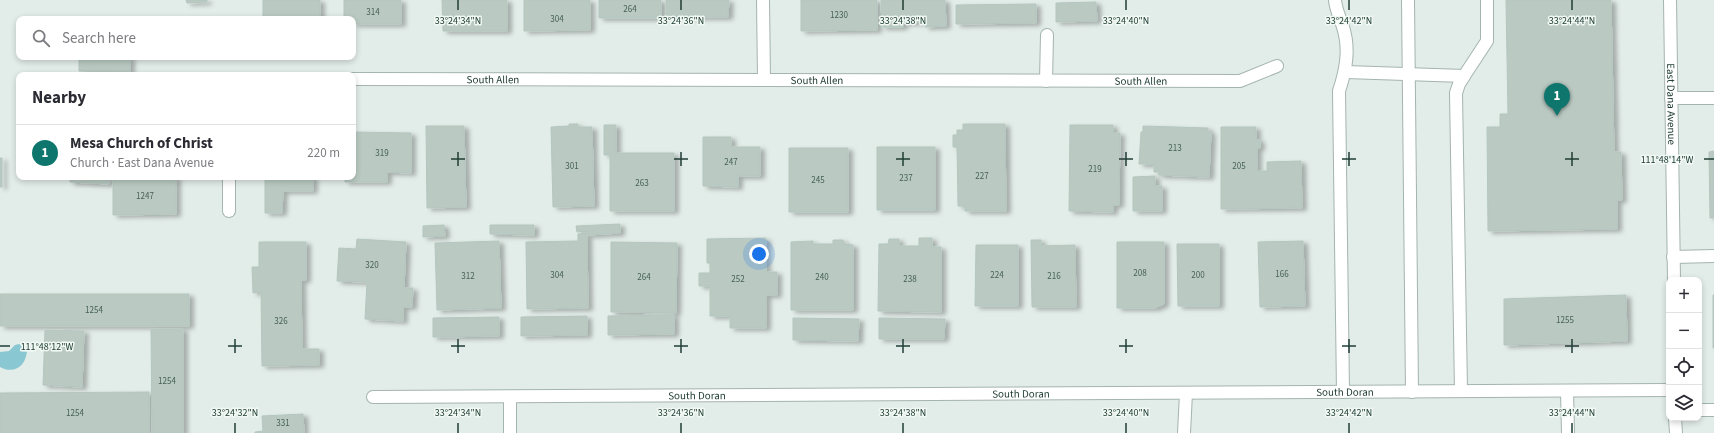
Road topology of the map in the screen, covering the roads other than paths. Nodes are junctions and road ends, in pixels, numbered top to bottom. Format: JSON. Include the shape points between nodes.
{"nodes":[{"id":1,"x":763,"y":0,"type":"edge"},
{"id":2,"x":1335,"y":0,"type":"edge"},
{"id":3,"x":1408,"y":0,"type":"edge"},
{"id":4,"x":1487,"y":0,"type":"edge"},
{"id":5,"x":1670,"y":0,"type":"edge"},
{"id":6,"x":1047,"y":35,"type":"dead end"},
{"id":7,"x":1277,"y":66,"type":"dead end"},
{"id":8,"x":1346,"y":72,"type":"junction"},
{"id":9,"x":1409,"y":74,"type":"junction"},
{"id":10,"x":1464,"y":76,"type":"junction"},
{"id":11,"x":356,"y":79,"type":"edge"},
{"id":12,"x":764,"y":80,"type":"junction"},
{"id":13,"x":1046,"y":80,"type":"junction"},
{"id":14,"x":1671,"y":98,"type":"junction"},
{"id":15,"x":1714,"y":98,"type":"edge"},
{"id":16,"x":229,"y":180,"type":"edge"},
{"id":17,"x":229,"y":211,"type":"dead end"},
{"id":18,"x":1714,"y":256,"type":"edge"},
{"id":19,"x":1673,"y":257,"type":"junction"},
{"id":20,"x":1674,"y":277,"type":"edge"},
{"id":21,"x":1666,"y":390,"type":"edge"},
{"id":22,"x":1461,"y":391,"type":"junction"},
{"id":23,"x":1567,"y":391,"type":"junction"},
{"id":24,"x":1343,"y":392,"type":"junction"},
{"id":25,"x":1412,"y":392,"type":"junction"},
{"id":26,"x":1186,"y":393,"type":"junction"},
{"id":27,"x":373,"y":397,"type":"dead end"},
{"id":28,"x":510,"y":397,"type":"junction"},
{"id":29,"x":1702,"y":410,"type":"edge"},
{"id":30,"x":1714,"y":410,"type":"edge"},
{"id":31,"x":1675,"y":421,"type":"edge"},
{"id":32,"x":510,"y":433,"type":"edge"},
{"id":33,"x":1184,"y":433,"type":"edge"},
{"id":34,"x":1568,"y":433,"type":"edge"},
{"id":35,"x":1676,"y":433,"type":"edge"}],
"edges":[{"from":1,"to":12,"type":"street"},
{"from":2,"to":8,"type":"street","via":[[1336,12],[1343,26],[1347,44]]},
{"from":3,"to":9,"type":"street"},
{"from":4,"to":10,"type":"street","via":[[1487,40]]},
{"from":5,"to":14,"type":"street","name":"East Dana Avenue"},
{"from":6,"to":13,"type":"street"},
{"from":7,"to":13,"type":"street","name":"South Allen","via":[[1240,81]]},
{"from":8,"to":9,"type":"street"},
{"from":8,"to":24,"type":"street","via":[[1339,91]]},
{"from":9,"to":10,"type":"street"},
{"from":9,"to":25,"type":"street"},
{"from":10,"to":22,"type":"street","via":[[1456,93]]},
{"from":11,"to":12,"type":"street","name":"South Allen"},
{"from":12,"to":13,"type":"street","name":"South Allen"},
{"from":14,"to":15,"type":"street"},
{"from":14,"to":19,"type":"street","name":"East Dana Avenue"},
{"from":16,"to":17,"type":"street"},
{"from":18,"to":19,"type":"street"},
{"from":19,"to":20,"type":"street","name":"East Dana Avenue"},
{"from":21,"to":23,"type":"street","name":"South Doran"},
{"from":22,"to":23,"type":"street","name":"South Doran"},
{"from":22,"to":25,"type":"street","name":"South Doran"},
{"from":23,"to":34,"type":"street"},
{"from":24,"to":25,"type":"street","name":"South Doran"},
{"from":24,"to":26,"type":"street","name":"South Doran"},
{"from":26,"to":28,"type":"street","name":"South Doran"},
{"from":26,"to":33,"type":"street"},
{"from":27,"to":28,"type":"street","name":"South Doran"},
{"from":28,"to":32,"type":"street"},
{"from":29,"to":30,"type":"street"},
{"from":31,"to":35,"type":"street"}]}
